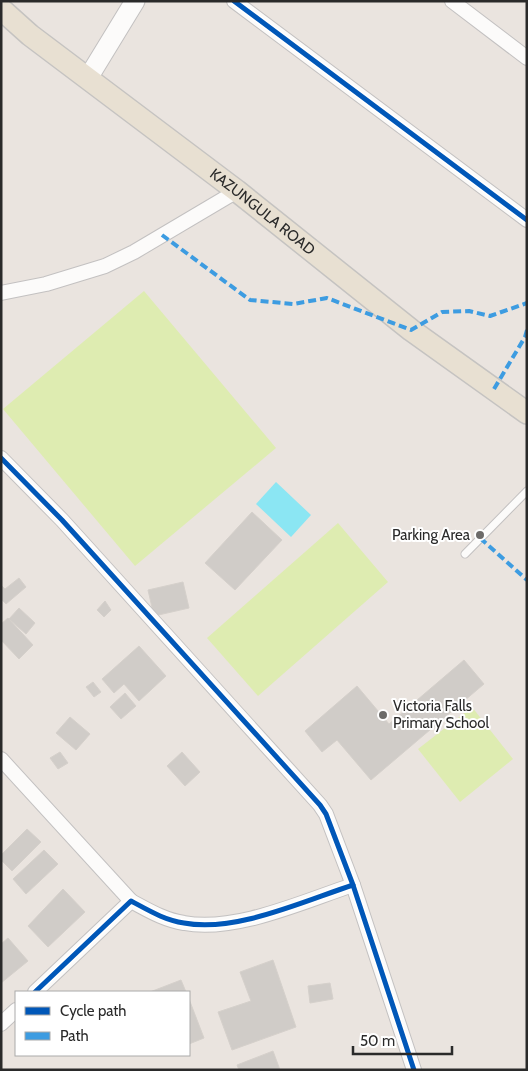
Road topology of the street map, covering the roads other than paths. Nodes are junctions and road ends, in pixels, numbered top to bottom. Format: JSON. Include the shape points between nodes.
{"nodes":[{"id":1,"x":136,"y":1,"type":"edge"},
{"id":2,"x":234,"y":1,"type":"edge"},
{"id":3,"x":452,"y":1,"type":"edge"},
{"id":4,"x":256,"y":7,"type":"edge"},
{"id":5,"x":1,"y":9,"type":"edge"},
{"id":6,"x":527,"y":58,"type":"edge"},
{"id":7,"x":88,"y":78,"type":"junction"},
{"id":8,"x":237,"y":191,"type":"junction"},
{"id":9,"x":527,"y":220,"type":"edge"},
{"id":10,"x":1,"y":294,"type":"edge"},
{"id":11,"x":527,"y":413,"type":"edge"},
{"id":12,"x":1,"y":458,"type":"edge"},
{"id":13,"x":527,"y":491,"type":"edge"},
{"id":14,"x":465,"y":554,"type":"dead end"},
{"id":15,"x":1,"y":759,"type":"edge"},
{"id":16,"x":353,"y":885,"type":"junction"},
{"id":17,"x":131,"y":901,"type":"junction"},
{"id":18,"x":36,"y":991,"type":"edge"},
{"id":19,"x":15,"y":1011,"type":"edge"},
{"id":20,"x":2,"y":1021,"type":"edge"},
{"id":21,"x":414,"y":1070,"type":"edge"}],
"edges":[{"from":1,"to":7,"type":"street"},
{"from":2,"to":4,"type":"street"},
{"from":3,"to":6,"type":"street"},
{"from":4,"to":9,"type":"street"},
{"from":5,"to":7,"type":"main road","name":"KAZUNGULA ROAD"},
{"from":7,"to":8,"type":"main road","name":"KAZUNGULA ROAD"},
{"from":8,"to":10,"type":"street","via":[[105,266]]},
{"from":8,"to":11,"type":"main road","name":"KAZUNGULA ROAD","via":[[411,330]]},
{"from":12,"to":16,"type":"street","via":[[62,520],[320,805]]},
{"from":13,"to":14,"type":"lane"},
{"from":15,"to":17,"type":"street"},
{"from":16,"to":17,"type":"street","via":[[252,919],[218,926],[185,924],[162,917]]},
{"from":16,"to":21,"type":"street"},
{"from":17,"to":18,"type":"street"},
{"from":19,"to":20,"type":"street"}]}
